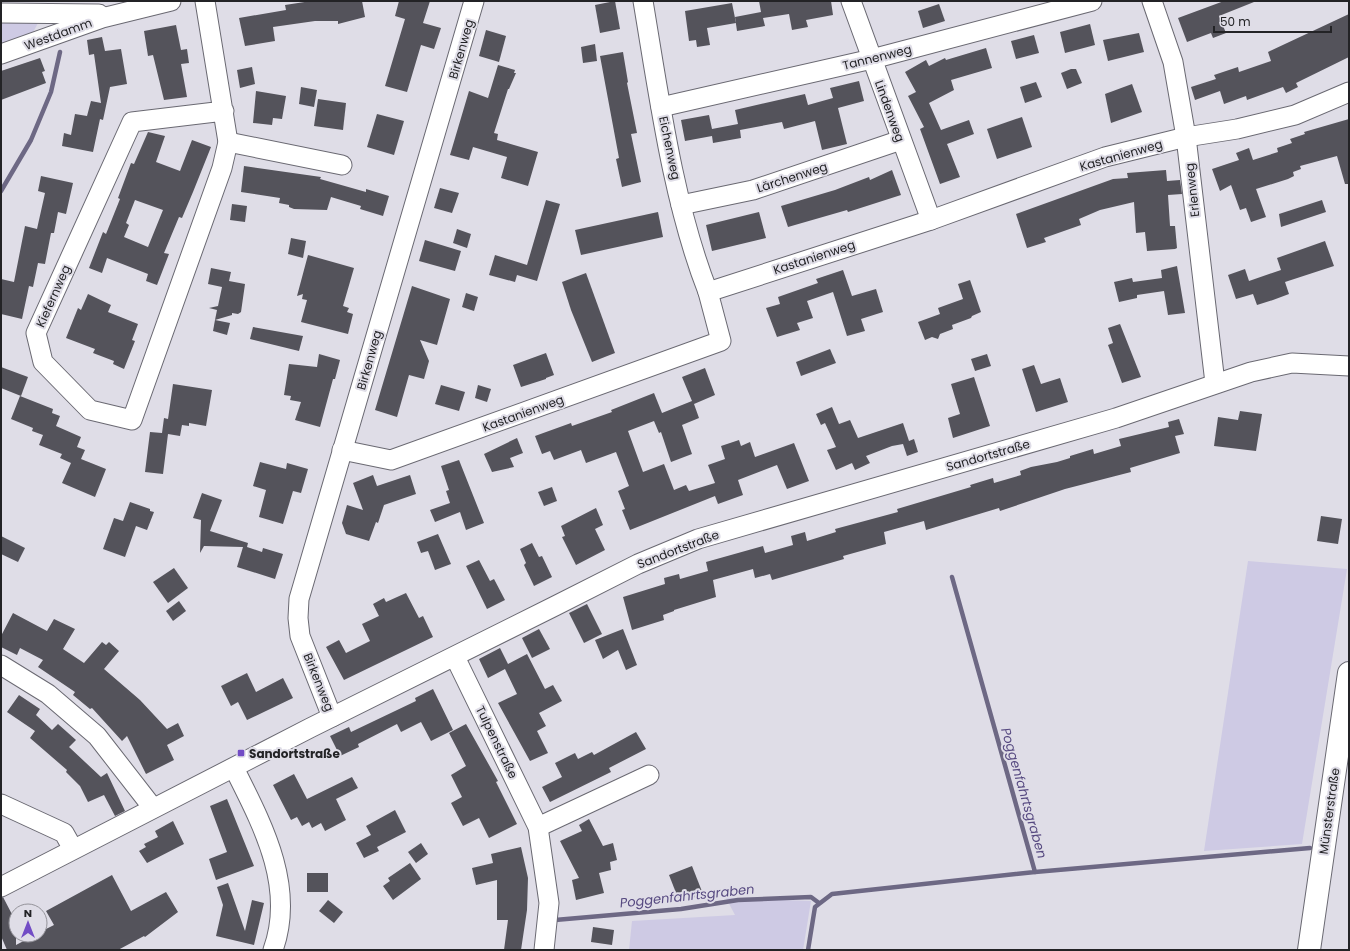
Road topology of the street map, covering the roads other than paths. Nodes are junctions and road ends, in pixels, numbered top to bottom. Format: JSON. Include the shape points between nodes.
{"nodes":[{"id":1,"x":172,"y":1,"type":"edge"},
{"id":2,"x":205,"y":1,"type":"edge"},
{"id":3,"x":474,"y":1,"type":"edge"},
{"id":4,"x":643,"y":1,"type":"edge"},
{"id":5,"x":851,"y":1,"type":"edge"},
{"id":6,"x":1092,"y":1,"type":"edge"},
{"id":7,"x":1152,"y":1,"type":"edge"},
{"id":8,"x":1,"y":13,"type":"edge"},
{"id":9,"x":116,"y":14,"type":"junction"},
{"id":10,"x":1,"y":54,"type":"edge"},
{"id":11,"x":872,"y":59,"type":"junction"},
{"id":12,"x":1349,"y":92,"type":"edge"},
{"id":13,"x":661,"y":107,"type":"junction"},
{"id":14,"x":224,"y":111,"type":"junction"},
{"id":15,"x":1186,"y":137,"type":"junction"},
{"id":16,"x":901,"y":140,"type":"junction"},
{"id":17,"x":228,"y":142,"type":"junction"},
{"id":18,"x":342,"y":165,"type":"dead end"},
{"id":19,"x":681,"y":205,"type":"junction"},
{"id":20,"x":931,"y":220,"type":"junction"},
{"id":21,"x":708,"y":292,"type":"junction"},
{"id":22,"x":1349,"y":366,"type":"edge"},
{"id":23,"x":1215,"y":383,"type":"junction"},
{"id":24,"x":342,"y":450,"type":"junction"},
{"id":25,"x":455,"y":657,"type":"junction"},
{"id":26,"x":1,"y":665,"type":"edge"},
{"id":27,"x":1349,"y":673,"type":"edge"},
{"id":28,"x":332,"y":717,"type":"junction"},
{"id":29,"x":234,"y":768,"type":"junction"},
{"id":30,"x":648,"y":774,"type":"dead end"},
{"id":31,"x":1,"y":804,"type":"edge"},
{"id":32,"x":153,"y":808,"type":"junction"},
{"id":33,"x":538,"y":827,"type":"junction"},
{"id":34,"x":73,"y":849,"type":"junction"},
{"id":35,"x":1,"y":887,"type":"edge"},
{"id":36,"x":273,"y":950,"type":"edge"},
{"id":37,"x":544,"y":950,"type":"edge"},
{"id":38,"x":1309,"y":950,"type":"edge"}],
"edges":[{"from":1,"to":9,"type":"street","name":"Westdamm"},
{"from":2,"to":14,"type":"street","name":"Kiefernweg"},
{"from":3,"to":24,"type":"street","name":"Birkenweg"},
{"from":4,"to":13,"type":"street","name":"Eichenweg"},
{"from":5,"to":11,"type":"street","name":"Lindenweg"},
{"from":6,"to":11,"type":"street","name":"Tannenweg"},
{"from":7,"to":15,"type":"street","name":"Erlenweg","via":[[1172,62]]},
{"from":8,"to":9,"type":"street","name":"Westdamm"},
{"from":9,"to":10,"type":"street","name":"Westdamm"},
{"from":11,"to":13,"type":"street","name":"Tannenweg"},
{"from":11,"to":16,"type":"street","name":"Lindenweg"},
{"from":12,"to":15,"type":"street","name":"Kastanienweg","via":[[1295,115],[1237,129]]},
{"from":13,"to":19,"type":"street","name":"Eichenweg"},
{"from":14,"to":17,"type":"street","name":"Kiefernweg"},
{"from":14,"to":17,"type":"street","name":"Kiefernweg","via":[[132,122],[36,333],[43,362],[90,410],[132,420],[222,168]]},
{"from":15,"to":20,"type":"street","name":"Kastanienweg","via":[[1105,157]]},
{"from":15,"to":23,"type":"street","name":"Erlenweg"},
{"from":16,"to":19,"type":"street","name":"Lärchenweg","via":[[753,190]]},
{"from":16,"to":20,"type":"street","name":"Lindenweg"},
{"from":17,"to":18,"type":"street"},
{"from":19,"to":21,"type":"street","name":"Eichenweg","via":[[696,262]]},
{"from":20,"to":21,"type":"street","name":"Kastanienweg"},
{"from":21,"to":24,"type":"street","name":"Kastanienweg","via":[[721,341],[391,460]]},
{"from":22,"to":23,"type":"street","name":"Sandortstraße","via":[[1292,363]]},
{"from":23,"to":25,"type":"street","name":"Sandortstraße","via":[[1116,418],[698,539],[638,564]]},
{"from":24,"to":28,"type":"street","name":"Birkenweg","via":[[298,599],[300,636]]},
{"from":25,"to":28,"type":"street","name":"Sandortstraße"},
{"from":25,"to":33,"type":"street","name":"Tulpenstraße"},
{"from":26,"to":32,"type":"street","via":[[48,694],[97,736]]},
{"from":27,"to":38,"type":"main road","name":"Münsterstraße"},
{"from":28,"to":29,"type":"street","name":"Sandortstraße"},
{"from":29,"to":32,"type":"street","name":"Sandortstraße"},
{"from":29,"to":36,"type":"street","via":[[265,829],[276,867],[281,904]]},
{"from":30,"to":33,"type":"street"},
{"from":31,"to":34,"type":"street","via":[[64,833]]},
{"from":32,"to":34,"type":"street","name":"Sandortstraße"},
{"from":33,"to":37,"type":"street","name":"Tulpenstraße","via":[[549,903]]},
{"from":34,"to":35,"type":"street","name":"Sandortstraße"}]}
